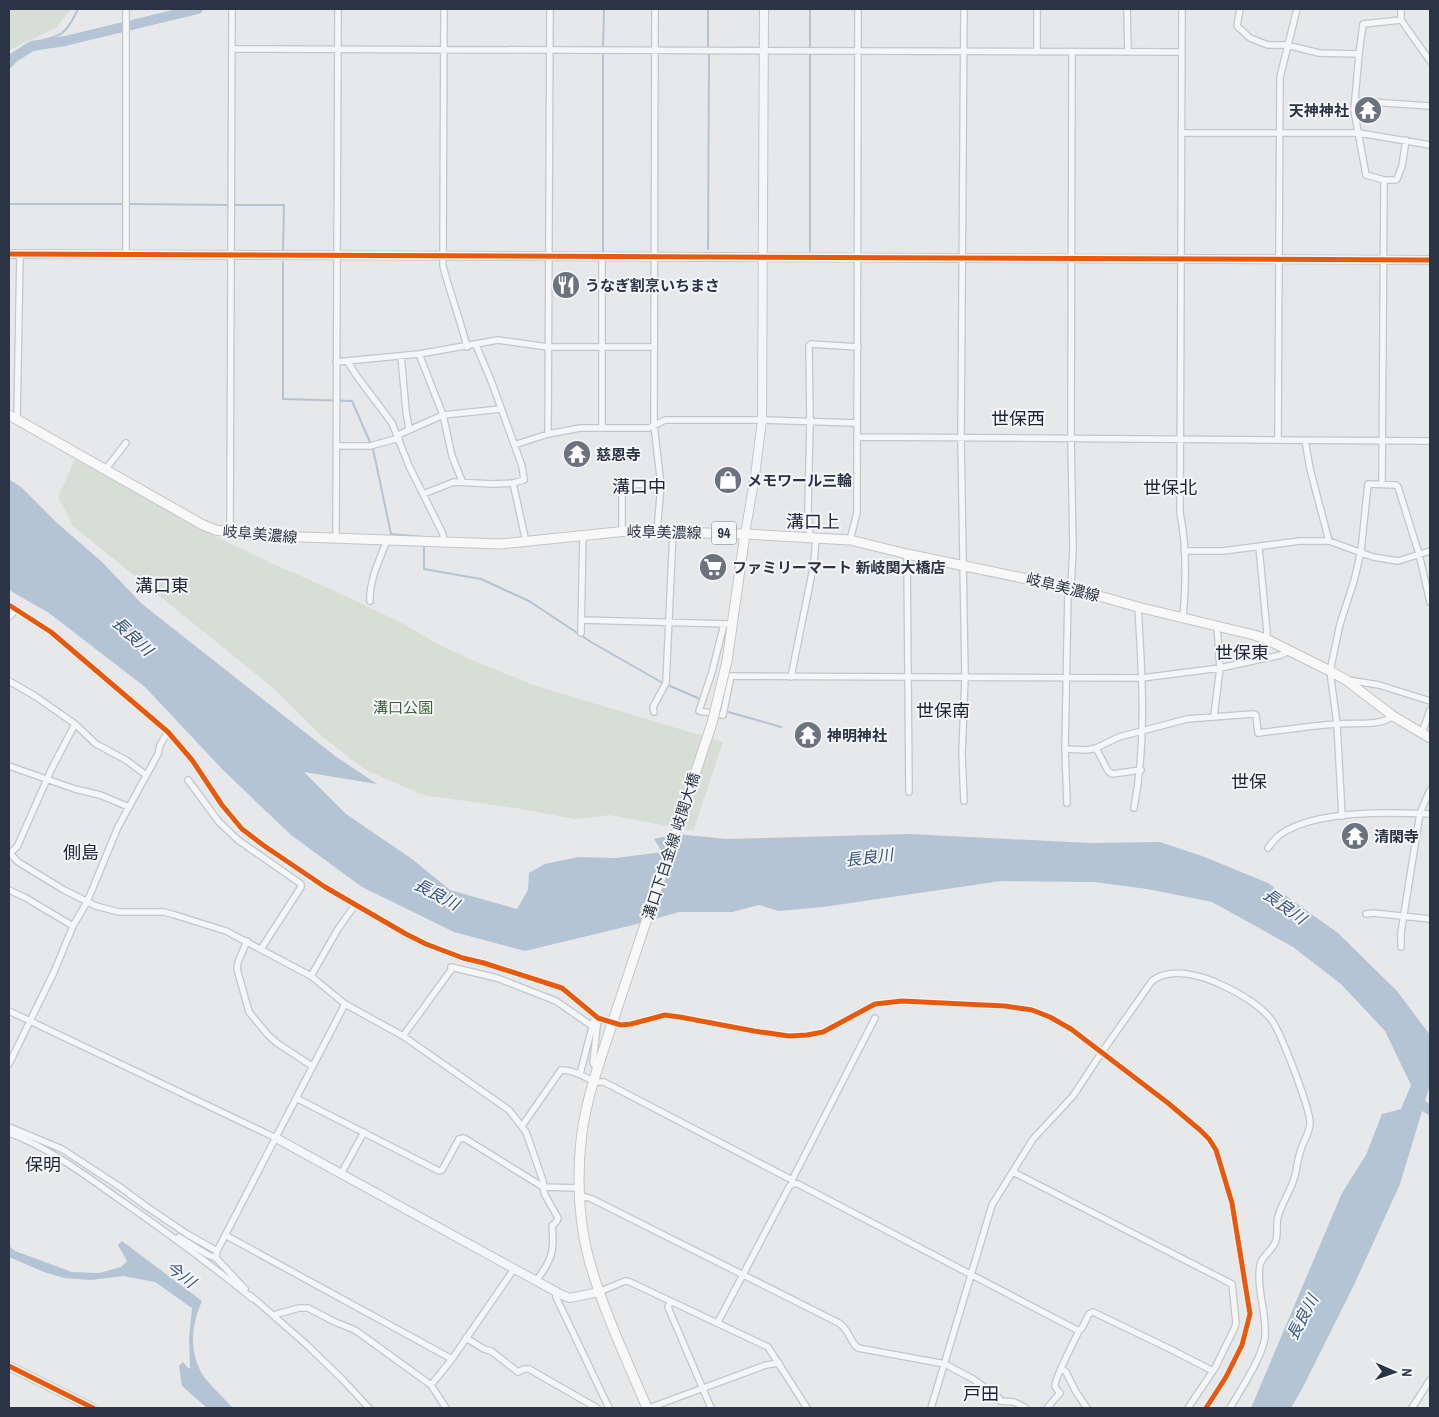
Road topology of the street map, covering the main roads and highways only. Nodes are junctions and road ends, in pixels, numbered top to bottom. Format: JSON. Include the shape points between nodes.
{"nodes":[{"id":1,"x":13,"y":418,"type":"edge"},
{"id":2,"x":745,"y":534,"type":"junction"},
{"id":3,"x":1426,"y":736,"type":"edge"},
{"id":4,"x":648,"y":1408,"type":"edge"}],
"edges":[{"from":1,"to":2,"type":"main road","name":"岐阜美濃線","number":"94","via":[[203,525],[230,533],[500,544],[622,531]]},
{"from":2,"to":3,"type":"main road","name":"岐阜美濃線","number":"94","via":[[850,540],[1071,588],[1266,639],[1346,680],[1393,716]]},
{"from":2,"to":4,"type":"main road","name":"溝口下白金線 岐関大橋","bridge":true,"via":[[728,624],[727,661],[712,723],[597,1070],[582,1131],[579,1193],[588,1256],[599,1292]]}]}
